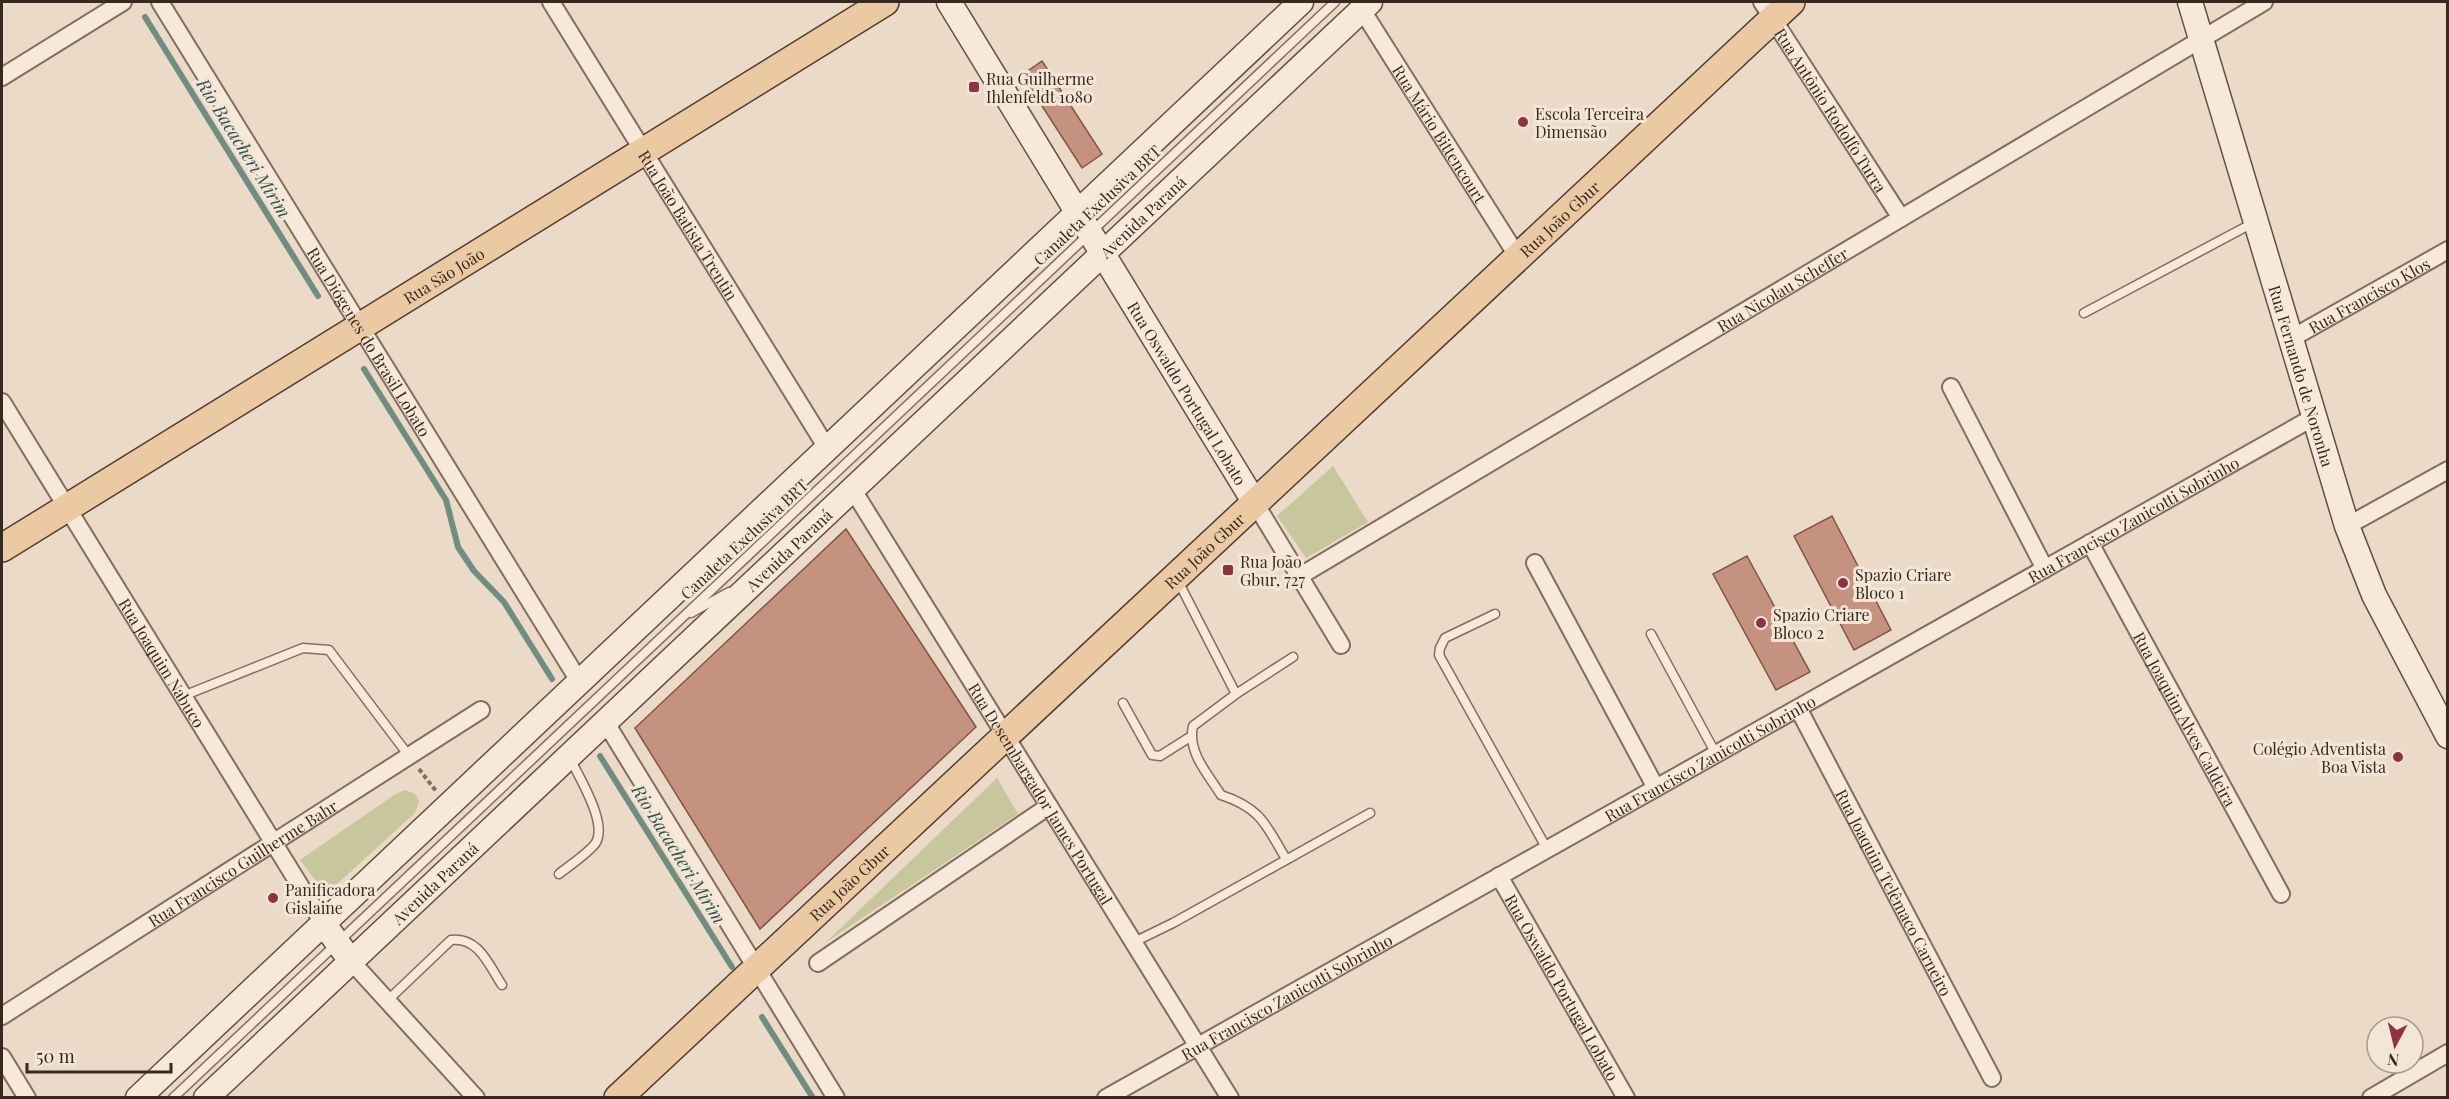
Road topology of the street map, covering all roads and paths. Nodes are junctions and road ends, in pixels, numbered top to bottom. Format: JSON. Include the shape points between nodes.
{"nodes":[{"id":1,"x":123,"y":2,"type":"edge"},
{"id":2,"x":160,"y":2,"type":"edge"},
{"id":3,"x":551,"y":2,"type":"edge"},
{"id":4,"x":885,"y":2,"type":"edge"},
{"id":5,"x":949,"y":2,"type":"edge"},
{"id":6,"x":1301,"y":2,"type":"edge"},
{"id":7,"x":1335,"y":2,"type":"edge"},
{"id":8,"x":2190,"y":2,"type":"edge"},
{"id":9,"x":2264,"y":2,"type":"edge"},
{"id":10,"x":1366,"y":5,"type":"edge"},
{"id":11,"x":1775,"y":7,"type":"edge"},
{"id":12,"x":2202,"y":38,"type":"junction"},
{"id":13,"x":2,"y":77,"type":"edge"},
{"id":14,"x":643,"y":151,"type":"junction"},
{"id":15,"x":1901,"y":218,"type":"junction"},
{"id":16,"x":2256,"y":221,"type":"junction"},
{"id":17,"x":1083,"y":223,"type":"junction"},
{"id":18,"x":2448,"y":250,"type":"edge"},
{"id":19,"x":1102,"y":254,"type":"junction"},
{"id":20,"x":1518,"y":257,"type":"junction"},
{"id":21,"x":2084,"y":313,"type":"dead end"},
{"id":22,"x":360,"y":326,"type":"junction"},
{"id":23,"x":2292,"y":338,"type":"junction"},
{"id":24,"x":1950,"y":387,"type":"dead end"},
{"id":25,"x":2,"y":402,"type":"edge"},
{"id":26,"x":2314,"y":417,"type":"junction"},
{"id":27,"x":827,"y":448,"type":"junction"},
{"id":28,"x":2448,"y":470,"type":"edge"},
{"id":29,"x":853,"y":490,"type":"junction"},
{"id":30,"x":1255,"y":502,"type":"junction"},
{"id":31,"x":67,"y":508,"type":"junction"},
{"id":32,"x":2347,"y":526,"type":"junction"},
{"id":33,"x":2090,"y":543,"type":"junction"},
{"id":34,"x":2,"y":548,"type":"edge"},
{"id":35,"x":1535,"y":563,"type":"dead end"},
{"id":36,"x":2045,"y":569,"type":"junction"},
{"id":37,"x":767,"y":572,"type":"junction"},
{"id":38,"x":1299,"y":576,"type":"junction"},
{"id":39,"x":1176,"y":577,"type":"junction"},
{"id":40,"x":1495,"y":614,"type":"dead end"},
{"id":41,"x":680,"y":620,"type":"junction"},
{"id":42,"x":1651,"y":634,"type":"dead end"},
{"id":43,"x":1341,"y":645,"type":"dead end"},
{"id":44,"x":1293,"y":657,"type":"dead end"},
{"id":45,"x":579,"y":681,"type":"junction"},
{"id":46,"x":1236,"y":694,"type":"junction"},
{"id":47,"x":182,"y":696,"type":"junction"},
{"id":48,"x":1123,"y":703,"type":"dead end"},
{"id":49,"x":1798,"y":708,"type":"junction"},
{"id":50,"x":481,"y":710,"type":"dead end"},
{"id":51,"x":606,"y":723,"type":"junction"},
{"id":52,"x":1006,"y":736,"type":"junction"},
{"id":53,"x":2448,"y":736,"type":"edge"},
{"id":54,"x":1190,"y":737,"type":"junction"},
{"id":55,"x":1716,"y":754,"type":"junction"},
{"id":56,"x":409,"y":756,"type":"junction"},
{"id":57,"x":570,"y":757,"type":"junction"},
{"id":58,"x":1656,"y":788,"type":"junction"},
{"id":59,"x":447,"y":806,"type":"junction"},
{"id":60,"x":1050,"y":806,"type":"junction"},
{"id":61,"x":1370,"y":813,"type":"dead end"},
{"id":62,"x":273,"y":843,"type":"junction"},
{"id":63,"x":1547,"y":849,"type":"junction"},
{"id":64,"x":1286,"y":859,"type":"junction"},
{"id":65,"x":560,"y":874,"type":"dead end"},
{"id":66,"x":1499,"y":876,"type":"junction"},
{"id":67,"x":2281,"y":894,"type":"dead end"},
{"id":68,"x":323,"y":923,"type":"junction"},
{"id":69,"x":1134,"y":942,"type":"junction"},
{"id":70,"x":344,"y":952,"type":"junction"},
{"id":71,"x":818,"y":963,"type":"dead end"},
{"id":72,"x":757,"y":968,"type":"junction"},
{"id":73,"x":502,"y":985,"type":"dead end"},
{"id":74,"x":387,"y":1001,"type":"junction"},
{"id":75,"x":2,"y":1016,"type":"edge"},
{"id":76,"x":1198,"y":1046,"type":"junction"},
{"id":77,"x":2448,"y":1053,"type":"edge"},
{"id":78,"x":2,"y":1057,"type":"edge"},
{"id":79,"x":1992,"y":1078,"type":"dead end"},
{"id":80,"x":27,"y":1098,"type":"edge"},
{"id":81,"x":138,"y":1098,"type":"edge"},
{"id":82,"x":173,"y":1098,"type":"edge"},
{"id":83,"x":206,"y":1098,"type":"edge"},
{"id":84,"x":476,"y":1098,"type":"edge"},
{"id":85,"x":618,"y":1098,"type":"edge"},
{"id":86,"x":836,"y":1098,"type":"edge"},
{"id":87,"x":1106,"y":1098,"type":"edge"},
{"id":88,"x":1230,"y":1098,"type":"edge"},
{"id":89,"x":1626,"y":1098,"type":"edge"},
{"id":90,"x":2371,"y":1098,"type":"edge"}],
"edges":[{"from":1,"to":13,"type":"street"},
{"from":2,"to":22,"type":"street","name":"Rua Diógenes do Brasil Lobato"},
{"from":3,"to":14,"type":"street","name":"Rua João Batista Trentin"},
{"from":4,"to":14,"type":"main road","name":"Rua São João"},
{"from":5,"to":17,"type":"street","name":"Rua Oswaldo Portugal Lobato"},
{"from":6,"to":17,"type":"street"},
{"from":7,"to":17,"type":"lane","name":"Canaleta Exclusiva BRT"},
{"from":8,"to":12,"type":"street","name":"Rua Fernando de Noronha"},
{"from":9,"to":12,"type":"street","name":"Rua Nicolau Scheffer"},
{"from":10,"to":19,"type":"street","name":"Avenida Paraná"},
{"from":10,"to":20,"type":"street","name":"Rua Mário Bittencourt"},
{"from":11,"to":15,"type":"street","name":"Rua Antônio Rodolfo Turra"},
{"from":11,"to":20,"type":"main road","name":"Rua João Gbur"},
{"from":12,"to":15,"type":"street","name":"Rua Nicolau Scheffer"},
{"from":12,"to":16,"type":"street","name":"Rua Fernando de Noronha"},
{"from":14,"to":22,"type":"main road","name":"Rua São João"},
{"from":14,"to":27,"type":"street","name":"Rua João Batista Trentin"},
{"from":15,"to":38,"type":"street","name":"Rua Nicolau Scheffer"},
{"from":16,"to":21,"type":"lane"},
{"from":16,"to":23,"type":"street","name":"Rua Fernando de Noronha"},
{"from":17,"to":19,"type":"street","name":"Rua Oswaldo Portugal Lobato"},
{"from":17,"to":27,"type":"street"},
{"from":17,"to":41,"type":"lane","name":"Canaleta Exclusiva BRT"},
{"from":18,"to":23,"type":"street","name":"Rua Francisco Klos"},
{"from":19,"to":29,"type":"street","name":"Avenida Paraná"},
{"from":19,"to":30,"type":"street","name":"Rua Oswaldo Portugal Lobato"},
{"from":20,"to":30,"type":"main road","name":"Rua João Gbur"},
{"from":22,"to":31,"type":"main road","name":"Rua São João"},
{"from":22,"to":45,"type":"street","name":"Rua Diógenes do Brasil Lobato"},
{"from":23,"to":26,"type":"street","name":"Rua Fernando de Noronha"},
{"from":24,"to":36,"type":"street"},
{"from":25,"to":31,"type":"street","name":"Rua Joaquim Nabuco"},
{"from":26,"to":32,"type":"street","name":"Rua Fernando de Noronha"},
{"from":26,"to":33,"type":"street","name":"Rua Francisco Zanicotti Sobrinho"},
{"from":27,"to":45,"type":"street"},
{"from":28,"to":32,"type":"street"},
{"from":29,"to":37,"type":"street","name":"Avenida Paraná"},
{"from":29,"to":52,"type":"street","name":"Rua Desembargador James Portugal"},
{"from":30,"to":38,"type":"street","name":"Rua Oswaldo Portugal Lobato"},
{"from":30,"to":39,"type":"main road","name":"Rua João Gbur"},
{"from":31,"to":34,"type":"main road","name":"Rua São João"},
{"from":31,"to":47,"type":"street","name":"Rua Joaquim Nabuco"},
{"from":32,"to":53,"type":"street","name":"Rua Fernando de Noronha","via":[[2374,595]]},
{"from":33,"to":36,"type":"street","name":"Rua Francisco Zanicotti Sobrinho"},
{"from":33,"to":67,"type":"street","name":"Rua Joaquim Alves Caldeira"},
{"from":35,"to":58,"type":"street"},
{"from":36,"to":49,"type":"street","name":"Rua Francisco Zanicotti Sobrinho"},
{"from":37,"to":41,"type":"lane"},
{"from":37,"to":51,"type":"street","name":"Avenida Paraná"},
{"from":38,"to":43,"type":"street","name":"Rua Oswaldo Portugal Lobato"},
{"from":39,"to":46,"type":"lane"},
{"from":39,"to":52,"type":"main road","name":"Rua João Gbur"},
{"from":40,"to":63,"type":"lane","via":[[1444,638],[1439,656]]},
{"from":41,"to":70,"type":"lane","name":"Canaleta Exclusiva BRT"},
{"from":42,"to":55,"type":"lane"},
{"from":44,"to":46,"type":"lane"},
{"from":45,"to":59,"type":"street"},
{"from":46,"to":54,"type":"lane","via":[[1193,726]]},
{"from":47,"to":56,"type":"lane","via":[[303,648],[329,650]]},
{"from":47,"to":62,"type":"street","name":"Rua Joaquim Nabuco"},
{"from":48,"to":54,"type":"lane","via":[[1152,754],[1160,756]]},
{"from":49,"to":55,"type":"street","name":"Rua Francisco Zanicotti Sobrinho"},
{"from":49,"to":79,"type":"street","name":"Rua Joaquim Telêmaco Carneiro"},
{"from":50,"to":56,"type":"street","name":"Rua Francisco Guilherme Bahr"},
{"from":51,"to":57,"type":"street","name":"Avenida Paraná"},
{"from":51,"to":72,"type":"street"},
{"from":52,"to":60,"type":"street","name":"Rua Desembargador James Portugal"},
{"from":52,"to":72,"type":"main road","name":"Rua João Gbur"},
{"from":54,"to":64,"type":"lane","via":[[1194,752],[1221,795],[1240,801],[1259,814]]},
{"from":55,"to":58,"type":"street","name":"Rua Francisco Zanicotti Sobrinho"},
{"from":56,"to":59,"type":"path"},
{"from":56,"to":62,"type":"street","name":"Rua Francisco Guilherme Bahr"},
{"from":57,"to":65,"type":"lane","via":[[599,819],[599,832],[595,843]]},
{"from":57,"to":70,"type":"street","name":"Avenida Paraná"},
{"from":58,"to":63,"type":"street","name":"Rua Francisco Zanicotti Sobrinho"},
{"from":59,"to":68,"type":"street"},
{"from":60,"to":69,"type":"street","name":"Rua Desembargador James Portugal"},
{"from":60,"to":71,"type":"street"},
{"from":61,"to":64,"type":"lane"},
{"from":62,"to":68,"type":"street","name":"Rua Joaquim Nabuco"},
{"from":62,"to":75,"type":"street","name":"Rua Francisco Guilherme Bahr"},
{"from":63,"to":66,"type":"street","name":"Rua Francisco Zanicotti Sobrinho"},
{"from":64,"to":69,"type":"lane"},
{"from":66,"to":76,"type":"street","name":"Rua Francisco Zanicotti Sobrinho"},
{"from":66,"to":89,"type":"street","name":"Rua Oswaldo Portugal Lobato"},
{"from":68,"to":70,"type":"street"},
{"from":68,"to":81,"type":"street"},
{"from":69,"to":76,"type":"street","name":"Rua Desembargador James Portugal"},
{"from":70,"to":74,"type":"street"},
{"from":70,"to":82,"type":"lane","name":"Canaleta Exclusiva BRT"},
{"from":70,"to":83,"type":"street","name":"Avenida Paraná"},
{"from":72,"to":85,"type":"main road","name":"Rua João Gbur"},
{"from":72,"to":86,"type":"street"},
{"from":73,"to":74,"type":"lane","via":[[474,943],[463,938],[451,940]]},
{"from":74,"to":84,"type":"street"},
{"from":76,"to":87,"type":"street","name":"Rua Francisco Zanicotti Sobrinho"},
{"from":76,"to":88,"type":"street","name":"Rua Desembargador James Portugal"},
{"from":77,"to":90,"type":"street"},
{"from":78,"to":80,"type":"street"}]}
